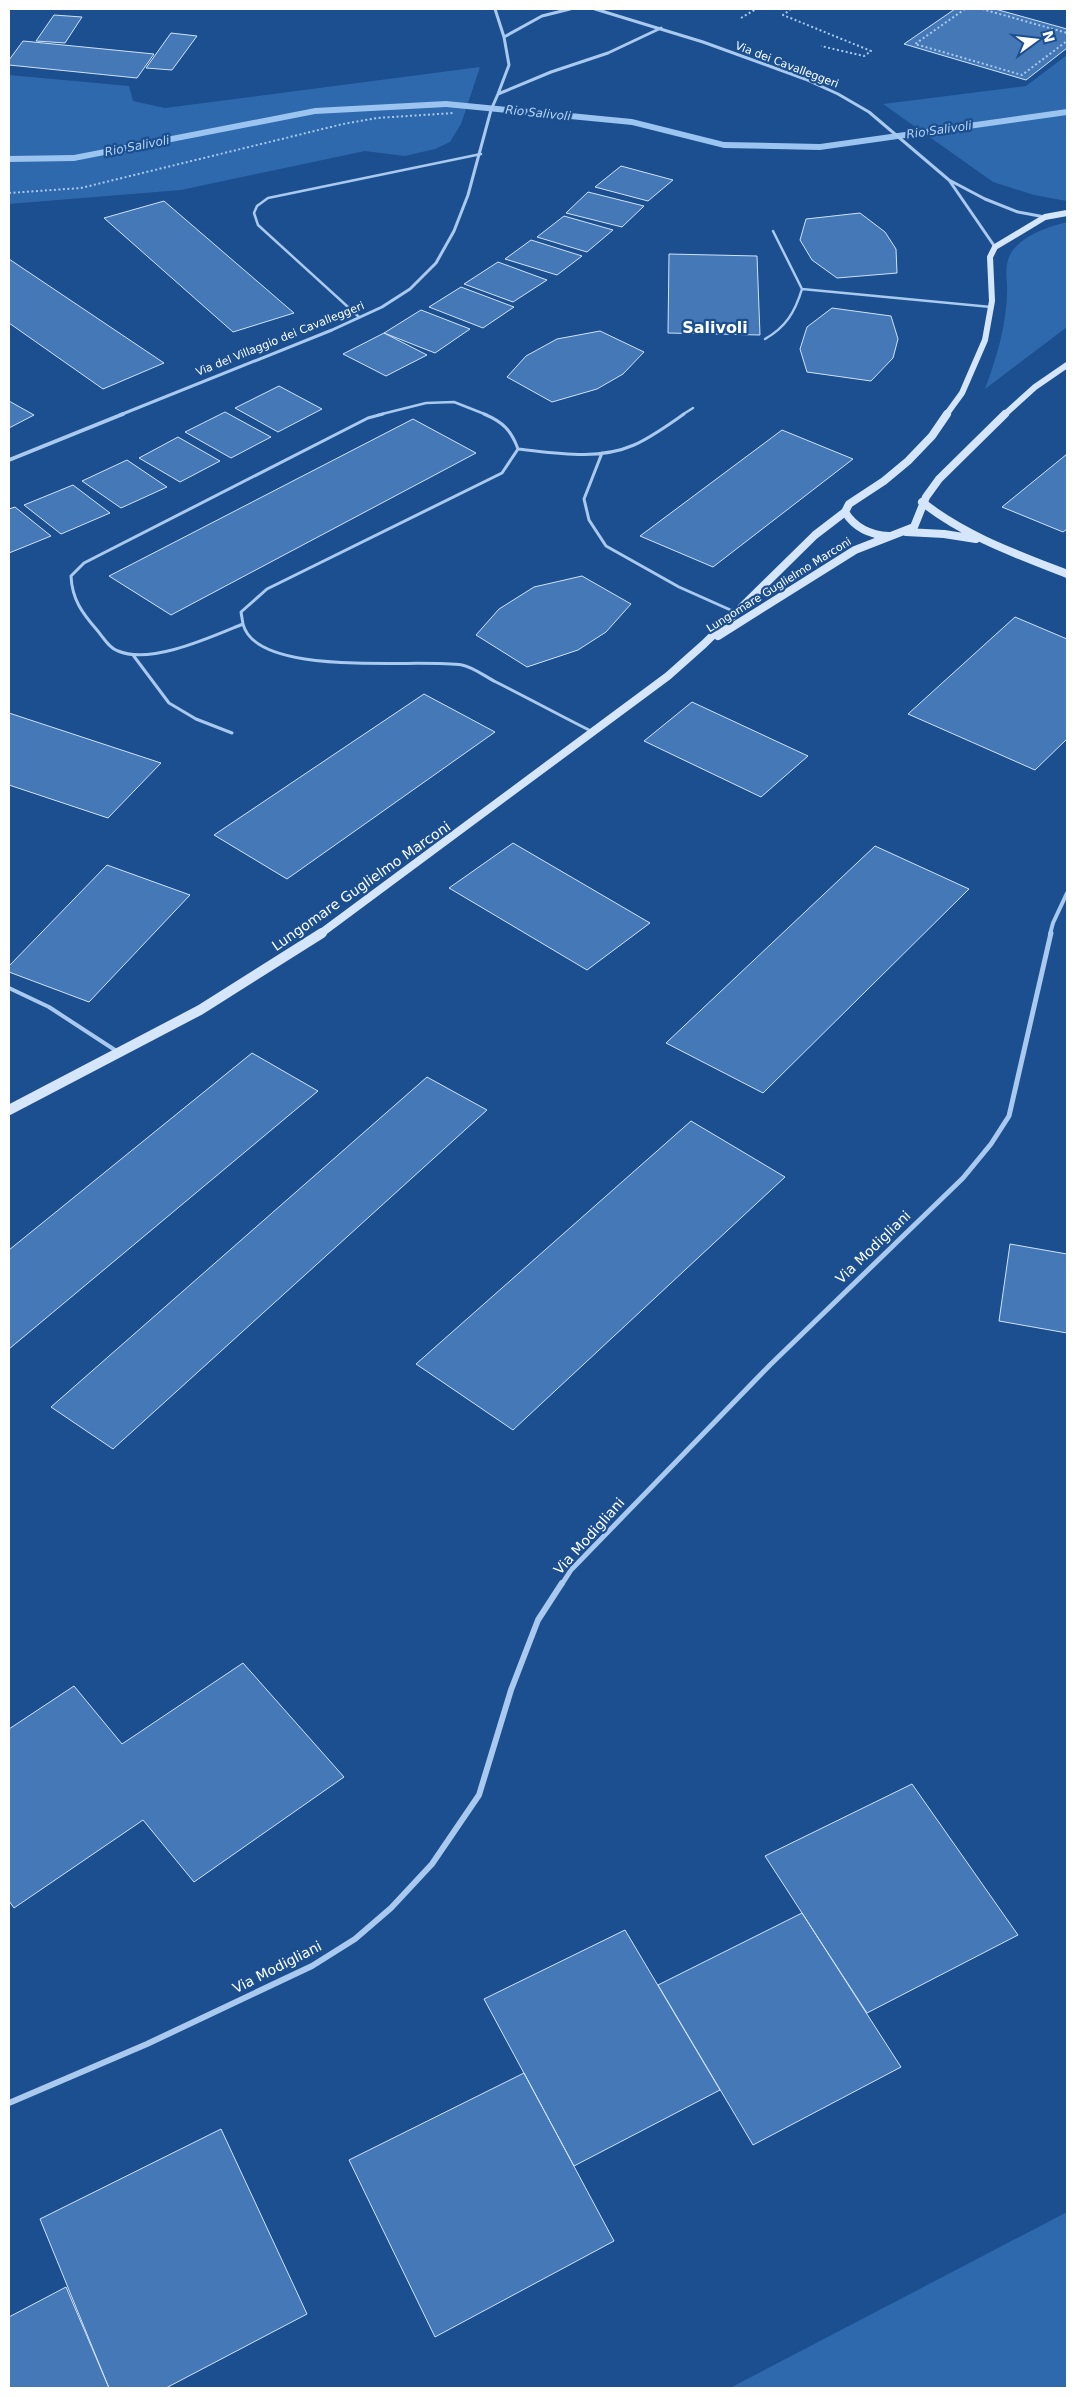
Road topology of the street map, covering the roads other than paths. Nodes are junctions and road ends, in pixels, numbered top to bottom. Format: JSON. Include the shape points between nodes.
{"nodes":[{"id":1,"x":495,"y":9,"type":"edge"},
{"id":2,"x":570,"y":9,"type":"edge"},
{"id":3,"x":595,"y":9,"type":"edge"},
{"id":4,"x":661,"y":28,"type":"junction"},
{"id":5,"x":504,"y":37,"type":"junction"},
{"id":6,"x":497,"y":96,"type":"junction"},
{"id":7,"x":481,"y":154,"type":"junction"},
{"id":8,"x":949,"y":180,"type":"junction"},
{"id":9,"x":1067,"y":213,"type":"edge"},
{"id":10,"x":1045,"y":218,"type":"junction"},
{"id":11,"x":772,"y":231,"type":"dead end"},
{"id":12,"x":995,"y":247,"type":"junction"},
{"id":13,"x":802,"y":289,"type":"junction"},
{"id":14,"x":991,"y":307,"type":"junction"},
{"id":15,"x":359,"y":317,"type":"junction"},
{"id":16,"x":765,"y":339,"type":"dead end"},
{"id":17,"x":1067,"y":365,"type":"edge"},
{"id":18,"x":693,"y":408,"type":"dead end"},
{"id":19,"x":518,"y":449,"type":"junction"},
{"id":20,"x":602,"y":453,"type":"junction"},
{"id":21,"x":9,"y":460,"type":"edge"},
{"id":22,"x":922,"y":502,"type":"junction"},
{"id":23,"x":845,"y":512,"type":"junction"},
{"id":24,"x":906,"y":532,"type":"junction"},
{"id":25,"x":895,"y":536,"type":"junction"},
{"id":26,"x":984,"y":541,"type":"junction"},
{"id":27,"x":1067,"y":574,"type":"edge"},
{"id":28,"x":736,"y":612,"type":"junction"},
{"id":29,"x":243,"y":624,"type":"junction"},
{"id":30,"x":704,"y":644,"type":"junction"},
{"id":31,"x":133,"y":655,"type":"junction"},
{"id":32,"x":593,"y":732,"type":"junction"},
{"id":33,"x":232,"y":733,"type":"dead end"},
{"id":34,"x":1067,"y":893,"type":"edge"},
{"id":35,"x":9,"y":988,"type":"edge"},
{"id":36,"x":120,"y":1053,"type":"junction"},
{"id":37,"x":9,"y":1110,"type":"edge"},
{"id":38,"x":9,"y":2103,"type":"edge"}],
"edges":[{"from":1,"to":5,"type":"street","name":"Via del Villaggio dei Cavalleggeri"},
{"from":2,"to":5,"type":"street","via":[[542,16]]},
{"from":3,"to":4,"type":"street","name":"Via dei Cavalleggeri"},
{"from":4,"to":6,"type":"street","via":[[608,53],[551,72]]},
{"from":4,"to":8,"type":"street","name":"Via dei Cavalleggeri","via":[[805,79],[838,94],[869,112]]},
{"from":5,"to":6,"type":"street","name":"Via del Villaggio dei Cavalleggeri","via":[[509,65]]},
{"from":6,"to":7,"type":"street","name":"Via del Villaggio dei Cavalleggeri"},
{"from":7,"to":15,"type":"street","name":"Via del Villaggio dei Cavalleggeri","via":[[456,226],[436,263],[410,289]]},
{"from":7,"to":15,"type":"lane","via":[[268,198],[257,206],[254,213],[258,226]]},
{"from":8,"to":10,"type":"street","via":[[1018,212]]},
{"from":8,"to":12,"type":"street"},
{"from":9,"to":10,"type":"street"},
{"from":10,"to":12,"type":"street"},
{"from":11,"to":13,"type":"lane"},
{"from":12,"to":14,"type":"street","name":"Lungomare Guglielmo Marconi","via":[[990,257]]},
{"from":13,"to":14,"type":"lane"},
{"from":13,"to":16,"type":"lane","via":[[794,314],[780,331]]},
{"from":14,"to":23,"type":"street","name":"Lungomare Guglielmo Marconi","via":[[985,340],[962,393],[932,436],[884,481],[856,498]]},
{"from":15,"to":21,"type":"street","name":"Via del Villaggio dei Cavalleggeri"},
{"from":17,"to":22,"type":"street","via":[[1027,394],[981,436],[950,466]]},
{"from":18,"to":20,"type":"lane","via":[[627,448]]},
{"from":19,"to":20,"type":"lane","via":[[567,454]]},
{"from":19,"to":29,"type":"lane","via":[[502,473],[267,589],[242,612]]},
{"from":19,"to":31,"type":"lane","via":[[512,432],[499,420],[454,402],[426,403],[368,418],[84,563],[71,576],[71,593],[84,618],[116,651]]},
{"from":20,"to":28,"type":"lane","via":[[584,499],[589,520],[606,546],[679,587]]},
{"from":22,"to":24,"type":"street","via":[[918,522]]},
{"from":22,"to":26,"type":"street","via":[[944,520]]},
{"from":23,"to":25,"type":"street","name":"Lungomare Guglielmo Marconi","via":[[864,531]]},
{"from":23,"to":28,"type":"street","name":"Lungomare Guglielmo Marconi","via":[[815,536]]},
{"from":24,"to":25,"type":"street","name":"Lungomare Guglielmo Marconi"},
{"from":24,"to":26,"type":"street"},
{"from":25,"to":30,"type":"street","name":"Lungomare Guglielmo Marconi","via":[[855,550]]},
{"from":26,"to":27,"type":"street"},
{"from":28,"to":30,"type":"street","name":"Lungomare Guglielmo Marconi"},
{"from":29,"to":31,"type":"lane","via":[[160,652]]},
{"from":29,"to":32,"type":"lane","via":[[244,631],[255,642],[300,658],[364,664],[444,663],[464,666]]},
{"from":30,"to":32,"type":"street","name":"Lungomare Guglielmo Marconi","via":[[668,676]]},
{"from":31,"to":33,"type":"lane","via":[[169,703],[196,719]]},
{"from":32,"to":36,"type":"street","name":"Lungomare Guglielmo Marconi","via":[[338,923],[200,1010]]},
{"from":34,"to":38,"type":"street","name":"Via Modigliani","via":[[1053,923],[1009,1116],[962,1178],[770,1365],[570,1570],[538,1620],[511,1690],[479,1795],[432,1864],[391,1908],[355,1939],[312,1966],[147,2044]]},
{"from":35,"to":36,"type":"lane","via":[[49,1007]]},
{"from":36,"to":37,"type":"street","name":"Lungomare Guglielmo Marconi"}]}
